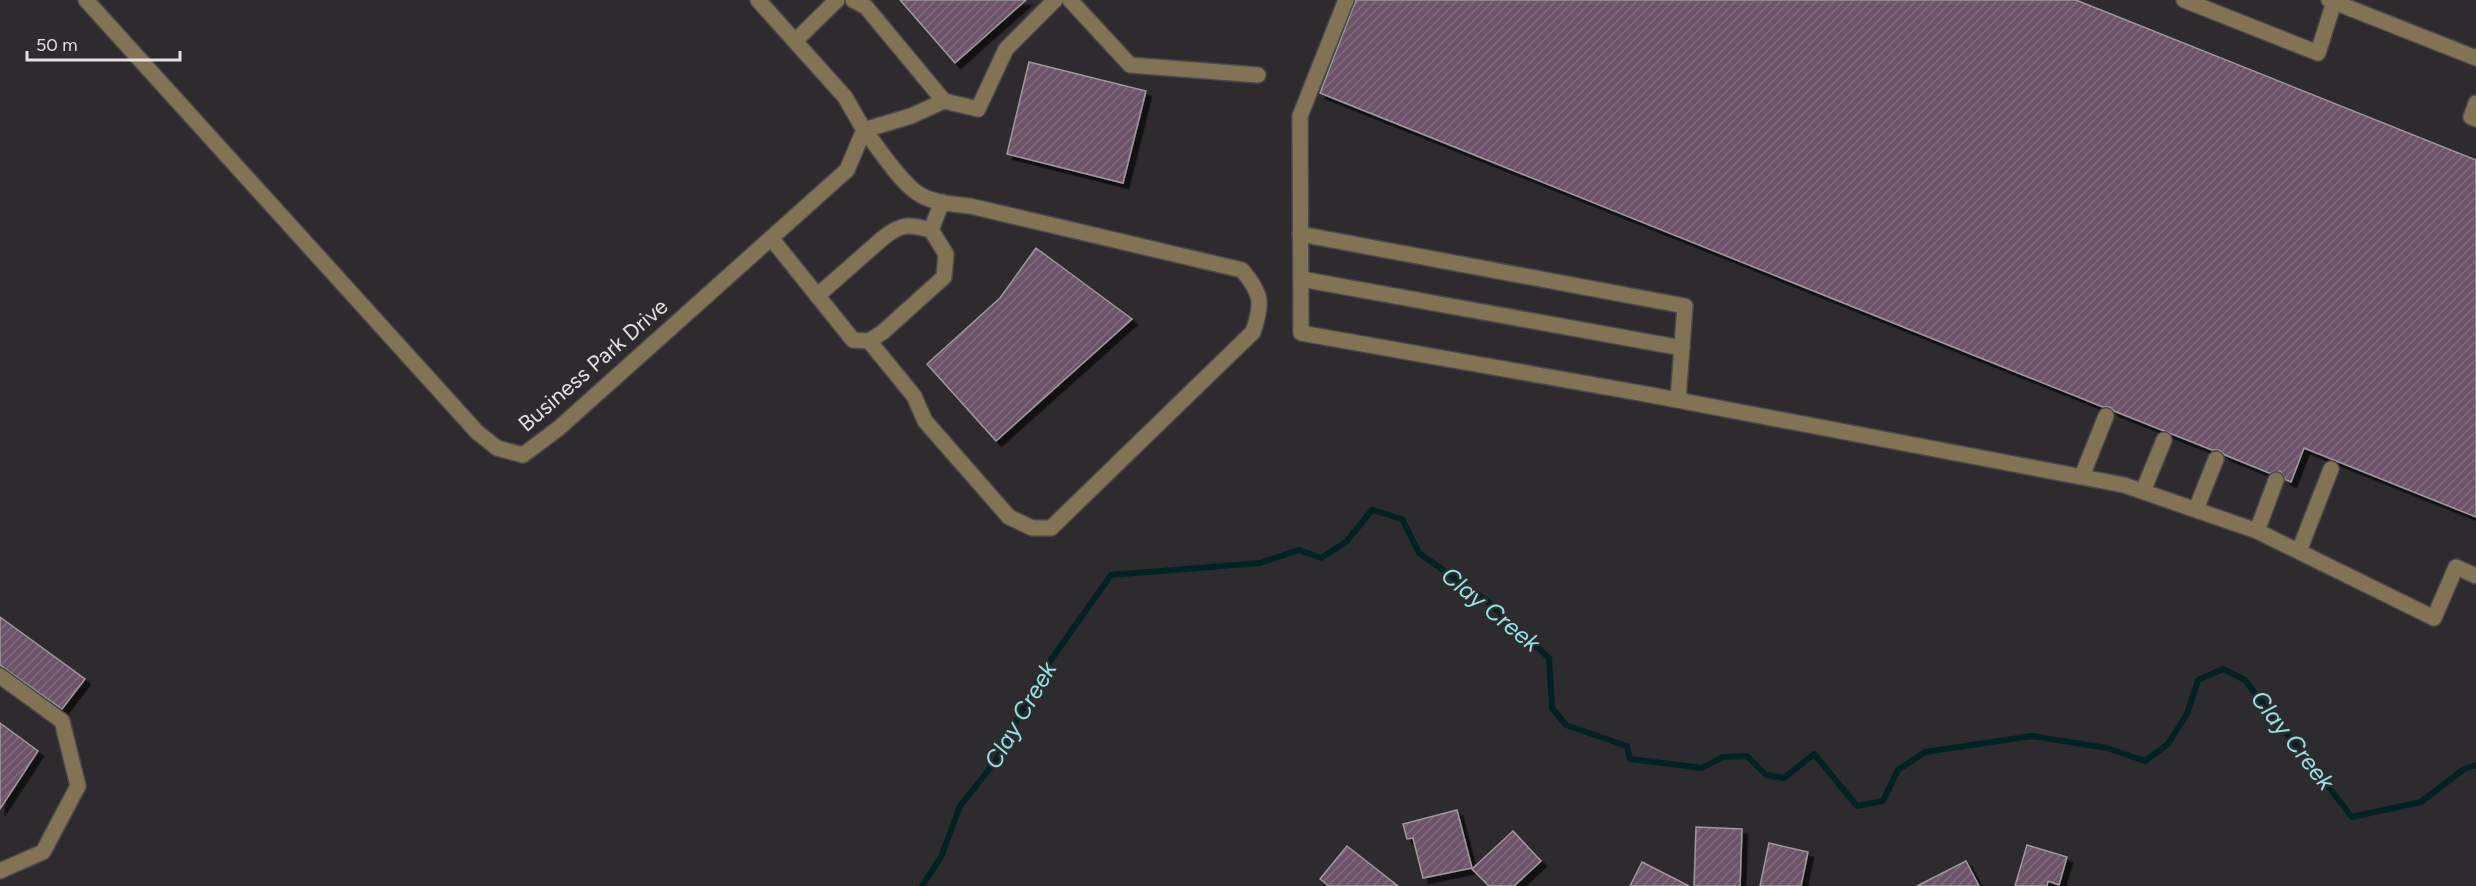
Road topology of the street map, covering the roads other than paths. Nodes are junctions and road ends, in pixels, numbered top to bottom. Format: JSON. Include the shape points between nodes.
{"nodes":[{"id":1,"x":86,"y":0,"type":"edge"},
{"id":2,"x":758,"y":0,"type":"edge"},
{"id":3,"x":837,"y":0,"type":"edge"},
{"id":4,"x":853,"y":0,"type":"edge"},
{"id":5,"x":1055,"y":0,"type":"edge"},
{"id":6,"x":1070,"y":0,"type":"edge"},
{"id":7,"x":1346,"y":0,"type":"edge"},
{"id":8,"x":2184,"y":0,"type":"edge"},
{"id":9,"x":2331,"y":1,"type":"edge"},
{"id":10,"x":795,"y":41,"type":"junction"},
{"id":11,"x":2476,"y":58,"type":"edge"},
{"id":12,"x":1258,"y":75,"type":"dead end"},
{"id":13,"x":944,"y":101,"type":"junction"},
{"id":14,"x":2476,"y":103,"type":"edge"},
{"id":15,"x":2476,"y":119,"type":"edge"},
{"id":16,"x":864,"y":130,"type":"junction"},
{"id":17,"x":942,"y":202,"type":"junction"},
{"id":18,"x":931,"y":230,"type":"junction"},
{"id":19,"x":1300,"y":234,"type":"junction"},
{"id":20,"x":771,"y":238,"type":"junction"},
{"id":21,"x":1301,"y":279,"type":"junction"},
{"id":22,"x":817,"y":296,"type":"junction"},
{"id":23,"x":869,"y":341,"type":"junction"},
{"id":24,"x":1682,"y":348,"type":"junction"},
{"id":25,"x":1678,"y":400,"type":"junction"},
{"id":26,"x":2106,"y":416,"type":"dead end"},
{"id":27,"x":2164,"y":440,"type":"dead end"},
{"id":28,"x":2217,"y":459,"type":"dead end"},
{"id":29,"x":2331,"y":469,"type":"dead end"},
{"id":30,"x":2082,"y":476,"type":"junction"},
{"id":31,"x":2276,"y":480,"type":"dead end"},
{"id":32,"x":2143,"y":491,"type":"junction"},
{"id":33,"x":2196,"y":509,"type":"junction"},
{"id":34,"x":2257,"y":531,"type":"junction"},
{"id":35,"x":2299,"y":551,"type":"junction"},
{"id":36,"x":2476,"y":576,"type":"edge"},
{"id":37,"x":0,"y":676,"type":"edge"},
{"id":38,"x":0,"y":871,"type":"edge"}],
"edges":[{"from":1,"to":20,"type":"street","name":"Business Park Drive","via":[[477,432],[497,448],[523,455],[542,442]]},
{"from":2,"to":10,"type":"street"},
{"from":3,"to":10,"type":"street"},
{"from":4,"to":13,"type":"street","via":[[866,7]]},
{"from":5,"to":13,"type":"street","via":[[1006,49],[978,109]]},
{"from":6,"to":12,"type":"street","via":[[1130,65]]},
{"from":7,"to":19,"type":"street","via":[[1300,116]]},
{"from":8,"to":9,"type":"street","via":[[2318,53]]},
{"from":9,"to":11,"type":"street"},
{"from":10,"to":16,"type":"street","via":[[845,97]]},
{"from":13,"to":16,"type":"street"},
{"from":14,"to":15,"type":"street","via":[[2471,117]]},
{"from":16,"to":17,"type":"street","via":[[916,192]]},
{"from":16,"to":20,"type":"street","name":"Business Park Drive","via":[[847,170]]},
{"from":17,"to":18,"type":"street"},
{"from":17,"to":23,"type":"street","via":[[1242,270],[1257,288],[1261,309],[1253,332],[1051,528],[1032,528],[1009,517],[925,421],[914,396]]},
{"from":18,"to":22,"type":"street","via":[[910,224],[894,230]]},
{"from":18,"to":23,"type":"street","via":[[946,254],[944,277]]},
{"from":19,"to":21,"type":"street"},
{"from":19,"to":24,"type":"street","via":[[1685,306]]},
{"from":20,"to":22,"type":"street"},
{"from":21,"to":24,"type":"street"},
{"from":21,"to":25,"type":"street","via":[[1301,333]]},
{"from":22,"to":23,"type":"street","via":[[853,340]]},
{"from":24,"to":25,"type":"street"},
{"from":25,"to":30,"type":"street"},
{"from":26,"to":30,"type":"street"},
{"from":27,"to":32,"type":"street"},
{"from":28,"to":33,"type":"street"},
{"from":29,"to":35,"type":"street"},
{"from":30,"to":32,"type":"street"},
{"from":31,"to":34,"type":"street"},
{"from":32,"to":33,"type":"street"},
{"from":33,"to":34,"type":"street"},
{"from":34,"to":35,"type":"street"},
{"from":35,"to":36,"type":"street","via":[[2434,618],[2456,567]]},
{"from":37,"to":38,"type":"street","via":[[62,721],[78,786],[43,852]]}]}
